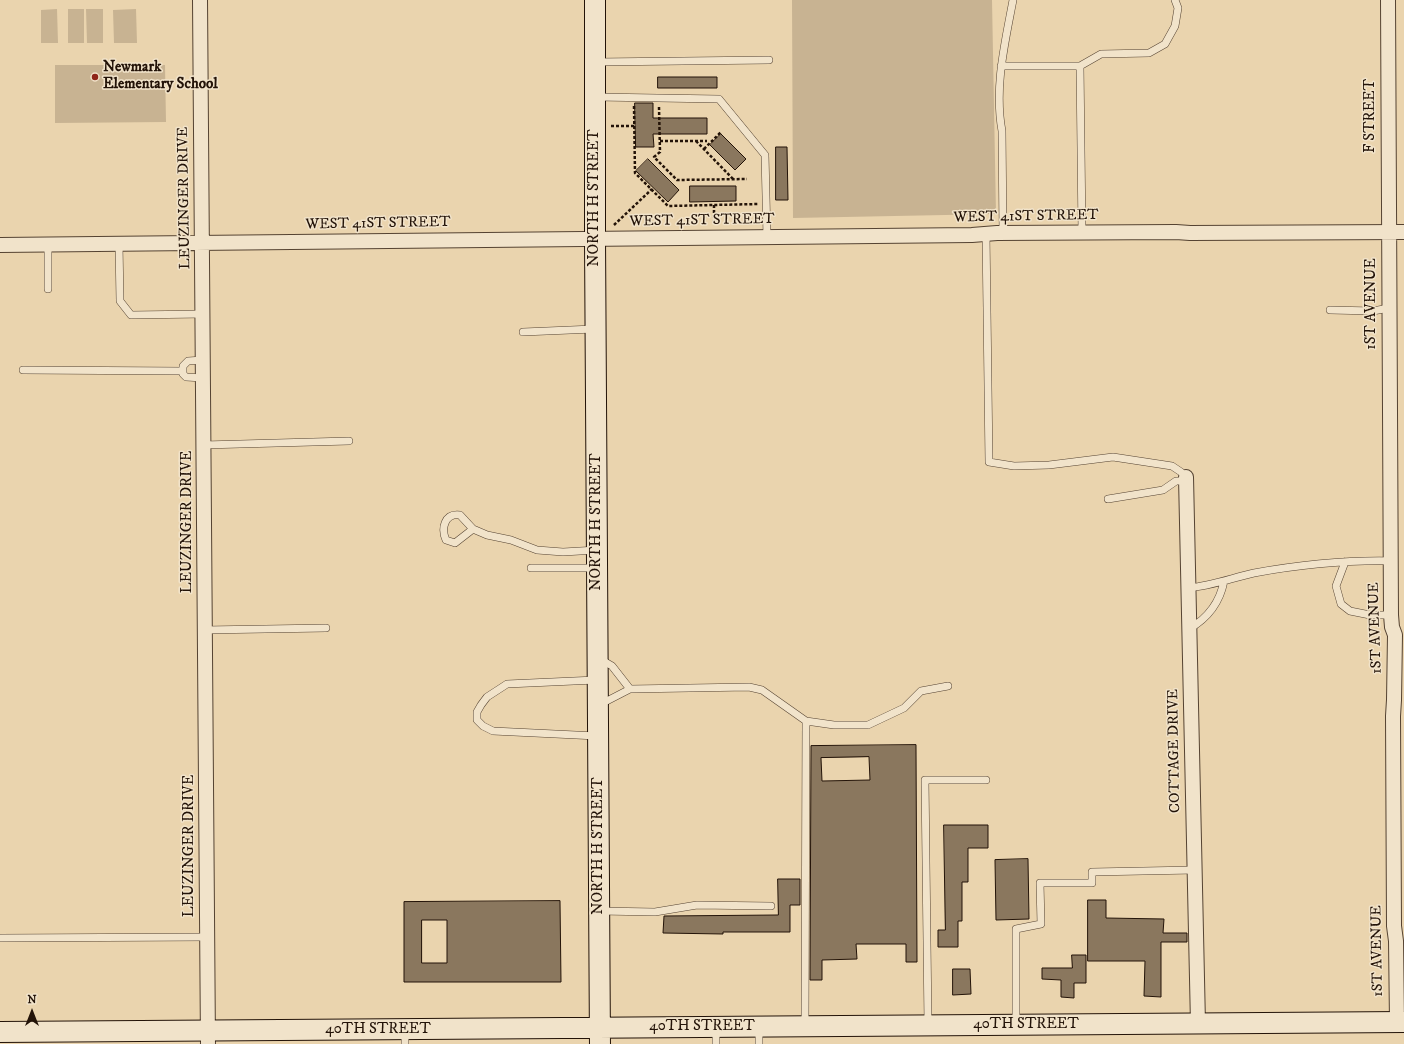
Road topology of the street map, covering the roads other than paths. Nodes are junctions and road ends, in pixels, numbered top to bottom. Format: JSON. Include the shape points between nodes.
{"nodes":[{"id":1,"x":200,"y":0,"type":"edge"},
{"id":2,"x":595,"y":0,"type":"edge"},
{"id":3,"x":1013,"y":0,"type":"edge"},
{"id":4,"x":1175,"y":0,"type":"edge"},
{"id":5,"x":1388,"y":0,"type":"edge"},
{"id":6,"x":769,"y":60,"type":"dead end"},
{"id":7,"x":595,"y":62,"type":"junction"},
{"id":8,"x":1001,"y":66,"type":"junction"},
{"id":9,"x":1080,"y":66,"type":"junction"},
{"id":10,"x":595,"y":97,"type":"junction"},
{"id":11,"x":1082,"y":232,"type":"junction"},
{"id":12,"x":1389,"y":232,"type":"junction"},
{"id":13,"x":1404,"y":232,"type":"edge"},
{"id":14,"x":1003,"y":233,"type":"junction"},
{"id":15,"x":986,"y":234,"type":"junction"},
{"id":16,"x":767,"y":237,"type":"junction"},
{"id":17,"x":595,"y":239,"type":"junction"},
{"id":18,"x":202,"y":243,"type":"junction"},
{"id":19,"x":48,"y":244,"type":"junction"},
{"id":20,"x":119,"y":244,"type":"junction"},
{"id":21,"x":0,"y":245,"type":"edge"},
{"id":22,"x":48,"y":289,"type":"dead end"},
{"id":23,"x":1389,"y":308,"type":"junction"},
{"id":24,"x":1330,"y":310,"type":"dead end"},
{"id":25,"x":203,"y":314,"type":"junction"},
{"id":26,"x":596,"y":329,"type":"junction"},
{"id":27,"x":523,"y":332,"type":"dead end"},
{"id":28,"x":203,"y":360,"type":"junction"},
{"id":29,"x":23,"y":370,"type":"dead end"},
{"id":30,"x":183,"y":371,"type":"junction"},
{"id":31,"x":203,"y":378,"type":"junction"},
{"id":32,"x":349,"y":441,"type":"dead end"},
{"id":33,"x":204,"y":445,"type":"junction"},
{"id":34,"x":1186,"y":479,"type":"junction"},
{"id":35,"x":1108,"y":499,"type":"dead end"},
{"id":36,"x":473,"y":529,"type":"junction"},
{"id":37,"x":597,"y":559,"type":"junction"},
{"id":38,"x":1345,"y":562,"type":"junction"},
{"id":39,"x":1391,"y":562,"type":"junction"},
{"id":40,"x":530,"y":568,"type":"dead end"},
{"id":41,"x":1224,"y":581,"type":"junction"},
{"id":42,"x":1188,"y":588,"type":"junction"},
{"id":43,"x":1392,"y":615,"type":"junction"},
{"id":44,"x":326,"y":628,"type":"dead end"},
{"id":45,"x":1189,"y":629,"type":"junction"},
{"id":46,"x":205,"y":630,"type":"junction"},
{"id":47,"x":598,"y":658,"type":"junction"},
{"id":48,"x":598,"y":680,"type":"junction"},
{"id":49,"x":1399,"y":682,"type":"edge"},
{"id":50,"x":948,"y":686,"type":"dead end"},
{"id":51,"x":630,"y":689,"type":"junction"},
{"id":52,"x":598,"y":705,"type":"junction"},
{"id":53,"x":806,"y":721,"type":"junction"},
{"id":54,"x":598,"y":736,"type":"junction"},
{"id":55,"x":986,"y":780,"type":"dead end"},
{"id":56,"x":1194,"y":870,"type":"junction"},
{"id":57,"x":771,"y":906,"type":"dead end"},
{"id":58,"x":599,"y":911,"type":"junction"},
{"id":59,"x":208,"y":937,"type":"junction"},
{"id":60,"x":0,"y":938,"type":"edge"},
{"id":61,"x":1400,"y":952,"type":"edge"},
{"id":62,"x":1400,"y":1022,"type":"edge"},
{"id":63,"x":1198,"y":1024,"type":"junction"},
{"id":64,"x":1016,"y":1025,"type":"junction"},
{"id":65,"x":805,"y":1026,"type":"junction"},
{"id":66,"x":928,"y":1026,"type":"junction"},
{"id":67,"x":0,"y":1032,"type":"edge"},
{"id":68,"x":759,"y":1035,"type":"edge"},
{"id":69,"x":600,"y":1036,"type":"edge"},
{"id":70,"x":716,"y":1036,"type":"edge"},
{"id":71,"x":405,"y":1037,"type":"edge"},
{"id":72,"x":208,"y":1038,"type":"edge"}],
"edges":[{"from":1,"to":18,"type":"street","name":"LEUZINGER DRIVE"},
{"from":2,"to":7,"type":"main road","name":"NORTH H STREET"},
{"from":3,"to":8,"type":"lane"},
{"from":4,"to":9,"type":"lane","via":[[1178,8],[1175,26],[1165,44],[1149,53],[1101,54]]},
{"from":5,"to":12,"type":"street","name":"F STREET"},
{"from":6,"to":7,"type":"lane"},
{"from":7,"to":10,"type":"main road","name":"NORTH H STREET"},
{"from":8,"to":9,"type":"lane"},
{"from":8,"to":14,"type":"lane","via":[[999,116],[1002,131]]},
{"from":9,"to":11,"type":"lane"},
{"from":10,"to":16,"type":"lane","via":[[719,99],[765,155]]},
{"from":10,"to":17,"type":"main road","name":"NORTH H STREET"},
{"from":11,"to":12,"type":"street","name":"WEST 41ST STREET"},
{"from":11,"to":14,"type":"street","name":"WEST 41ST STREET"},
{"from":12,"to":13,"type":"street","name":"WEST 41ST STREET"},
{"from":12,"to":23,"type":"street","name":"1ST AVENUE"},
{"from":14,"to":15,"type":"street","name":"WEST 41ST STREET"},
{"from":15,"to":16,"type":"street","name":"WEST 41ST STREET"},
{"from":15,"to":34,"type":"lane","via":[[990,462],[1014,466],[1042,465],[1113,457],[1172,466]]},
{"from":16,"to":17,"type":"street","name":"WEST 41ST STREET"},
{"from":17,"to":18,"type":"street","name":"WEST 41ST STREET"},
{"from":17,"to":26,"type":"main road","name":"NORTH H STREET"},
{"from":18,"to":20,"type":"street","name":"WEST 41ST STREET"},
{"from":18,"to":25,"type":"street","name":"LEUZINGER DRIVE"},
{"from":19,"to":20,"type":"street","name":"WEST 41ST STREET"},
{"from":19,"to":21,"type":"street","name":"WEST 41ST STREET"},
{"from":19,"to":22,"type":"lane"},
{"from":20,"to":25,"type":"lane","via":[[120,301],[130,315]]},
{"from":23,"to":24,"type":"lane","via":[[1373,311]]},
{"from":23,"to":39,"type":"street","name":"1ST AVENUE"},
{"from":25,"to":28,"type":"street","name":"LEUZINGER DRIVE"},
{"from":26,"to":27,"type":"lane"},
{"from":26,"to":37,"type":"main road","name":"NORTH H STREET"},
{"from":28,"to":30,"type":"lane","via":[[186,362]]},
{"from":28,"to":31,"type":"street","name":"LEUZINGER DRIVE"},
{"from":29,"to":30,"type":"lane"},
{"from":30,"to":31,"type":"lane","via":[[186,377]]},
{"from":31,"to":33,"type":"street","name":"LEUZINGER DRIVE"},
{"from":32,"to":33,"type":"lane"},
{"from":33,"to":46,"type":"street","name":"LEUZINGER DRIVE"},
{"from":34,"to":35,"type":"lane","via":[[1176,481],[1163,490]]},
{"from":34,"to":42,"type":"street","name":"COTTAGE DRIVE"},
{"from":36,"to":36,"type":"lane","via":[[456,514],[445,521],[443,533],[446,540],[455,543]]},
{"from":36,"to":37,"type":"lane","via":[[537,550]]},
{"from":37,"to":40,"type":"lane"},
{"from":37,"to":47,"type":"main road","name":"NORTH H STREET"},
{"from":38,"to":39,"type":"lane"},
{"from":38,"to":41,"type":"lane","via":[[1253,573]]},
{"from":38,"to":43,"type":"lane","via":[[1336,586],[1341,604],[1350,611],[1370,615]]},
{"from":39,"to":43,"type":"street","name":"1ST AVENUE"},
{"from":41,"to":42,"type":"lane"},
{"from":41,"to":45,"type":"lane","via":[[1221,595],[1212,608],[1199,624]]},
{"from":42,"to":45,"type":"street","name":"COTTAGE DRIVE"},
{"from":43,"to":49,"type":"street","name":"1ST AVENUE"},
{"from":44,"to":46,"type":"lane"},
{"from":45,"to":56,"type":"street","name":"COTTAGE DRIVE"},
{"from":46,"to":59,"type":"street","name":"LEUZINGER DRIVE"},
{"from":47,"to":48,"type":"main road","name":"NORTH H STREET"},
{"from":47,"to":51,"type":"lane","via":[[612,666]]},
{"from":48,"to":52,"type":"main road","name":"NORTH H STREET"},
{"from":48,"to":54,"type":"lane","via":[[507,684],[491,694],[478,712],[478,720],[493,731]]},
{"from":49,"to":61,"type":"street","name":"1ST AVENUE","via":[[1393,716],[1394,926]]},
{"from":50,"to":53,"type":"lane","via":[[922,691],[904,708],[868,725],[834,725]]},
{"from":51,"to":52,"type":"lane"},
{"from":51,"to":53,"type":"lane","via":[[749,687],[762,690]]},
{"from":52,"to":54,"type":"main road","name":"NORTH H STREET"},
{"from":53,"to":65,"type":"lane"},
{"from":54,"to":58,"type":"main road","name":"NORTH H STREET"},
{"from":55,"to":66,"type":"lane","via":[[925,780]]},
{"from":56,"to":63,"type":"street","name":"COTTAGE DRIVE"},
{"from":56,"to":64,"type":"lane","via":[[1092,872],[1092,883],[1040,883],[1041,924],[1016,929]]},
{"from":57,"to":58,"type":"lane","via":[[698,905],[655,912]]},
{"from":58,"to":69,"type":"main road","name":"NORTH H STREET"},
{"from":59,"to":60,"type":"lane"},
{"from":59,"to":72,"type":"street","name":"LEUZINGER DRIVE"},
{"from":61,"to":62,"type":"street","name":"1ST AVENUE"},
{"from":62,"to":63,"type":"main road","name":"40TH STREET"},
{"from":63,"to":64,"type":"main road","name":"40TH STREET"},
{"from":64,"to":66,"type":"main road","name":"40TH STREET"},
{"from":65,"to":66,"type":"main road","name":"40TH STREET"},
{"from":65,"to":68,"type":"main road","name":"40TH STREET"},
{"from":67,"to":72,"type":"main road","name":"40TH STREET"},
{"from":68,"to":70,"type":"main road","name":"40TH STREET"},
{"from":69,"to":70,"type":"main road","name":"40TH STREET"},
{"from":69,"to":71,"type":"main road","name":"40TH STREET"},
{"from":71,"to":72,"type":"main road","name":"40TH STREET"}]}
